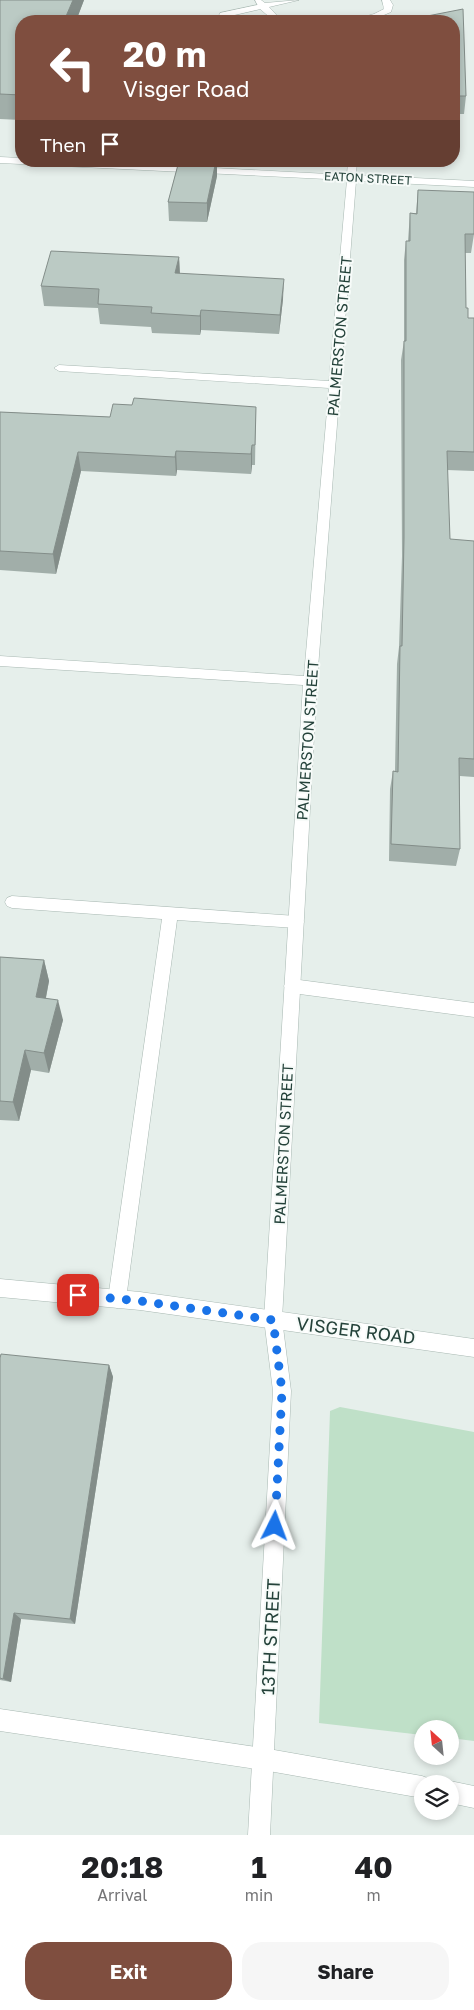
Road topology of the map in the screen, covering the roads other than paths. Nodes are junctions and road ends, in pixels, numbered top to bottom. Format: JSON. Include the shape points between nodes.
{"nodes":[{"id":1,"x":295,"y":0,"type":"edge"},
{"id":2,"x":386,"y":0,"type":"edge"},
{"id":3,"x":260,"y":3,"type":"edge"},
{"id":4,"x":223,"y":15,"type":"edge"},
{"id":5,"x":272,"y":15,"type":"edge"},
{"id":6,"x":379,"y":15,"type":"edge"},
{"id":7,"x":0,"y":160,"type":"edge"},
{"id":8,"x":15,"y":161,"type":"edge"},
{"id":9,"x":145,"y":167,"type":"edge"},
{"id":10,"x":353,"y":167,"type":"edge"},
{"id":11,"x":351,"y":177,"type":"junction"},
{"id":12,"x":474,"y":184,"type":"edge"},
{"id":13,"x":59,"y":368,"type":"dead end"},
{"id":14,"x":335,"y":386,"type":"junction"},
{"id":15,"x":0,"y":662,"type":"edge"},
{"id":16,"x":310,"y":681,"type":"junction"},
{"id":17,"x":12,"y":902,"type":"dead end"},
{"id":18,"x":170,"y":913,"type":"junction"},
{"id":19,"x":296,"y":922,"type":"junction"},
{"id":20,"x":292,"y":986,"type":"junction"},
{"id":21,"x":474,"y":1010,"type":"edge"},
{"id":22,"x":0,"y":1288,"type":"edge"},
{"id":23,"x":117,"y":1299,"type":"junction"},
{"id":24,"x":273,"y":1320,"type":"junction"},
{"id":25,"x":474,"y":1348,"type":"edge"},
{"id":26,"x":0,"y":1720,"type":"edge"},
{"id":27,"x":264,"y":1758,"type":"junction"},
{"id":28,"x":414,"y":1786,"type":"edge"},
{"id":29,"x":459,"y":1794,"type":"edge"},
{"id":30,"x":474,"y":1797,"type":"edge"},
{"id":31,"x":259,"y":1835,"type":"edge"}],
"edges":[{"from":1,"to":3,"type":"street"},
{"from":2,"to":6,"type":"street","via":[[388,10]]},
{"from":3,"to":4,"type":"street"},
{"from":3,"to":5,"type":"street"},
{"from":7,"to":8,"type":"street","name":"EATON STREET"},
{"from":9,"to":11,"type":"street","name":"EATON STREET"},
{"from":10,"to":11,"type":"street","name":"PALMERSTON STREET"},
{"from":11,"to":12,"type":"street","name":"EATON STREET"},
{"from":11,"to":14,"type":"street","name":"PALMERSTON STREET"},
{"from":13,"to":14,"type":"street"},
{"from":14,"to":16,"type":"street","name":"PALMERSTON STREET"},
{"from":15,"to":16,"type":"street"},
{"from":16,"to":19,"type":"street","name":"PALMERSTON STREET"},
{"from":17,"to":18,"type":"street"},
{"from":18,"to":19,"type":"street"},
{"from":18,"to":23,"type":"street"},
{"from":19,"to":20,"type":"street","name":"PALMERSTON STREET"},
{"from":20,"to":21,"type":"street"},
{"from":20,"to":24,"type":"street","name":"PALMERSTON STREET"},
{"from":22,"to":23,"type":"street","name":"VISGER ROAD"},
{"from":23,"to":24,"type":"street","name":"VISGER ROAD"},
{"from":24,"to":25,"type":"street","name":"VISGER ROAD"},
{"from":24,"to":27,"type":"street","name":"13TH STREET","via":[[282,1391]]},
{"from":26,"to":27,"type":"street"},
{"from":27,"to":28,"type":"street"},
{"from":27,"to":31,"type":"street","name":"13TH STREET"},
{"from":29,"to":30,"type":"street"}]}
